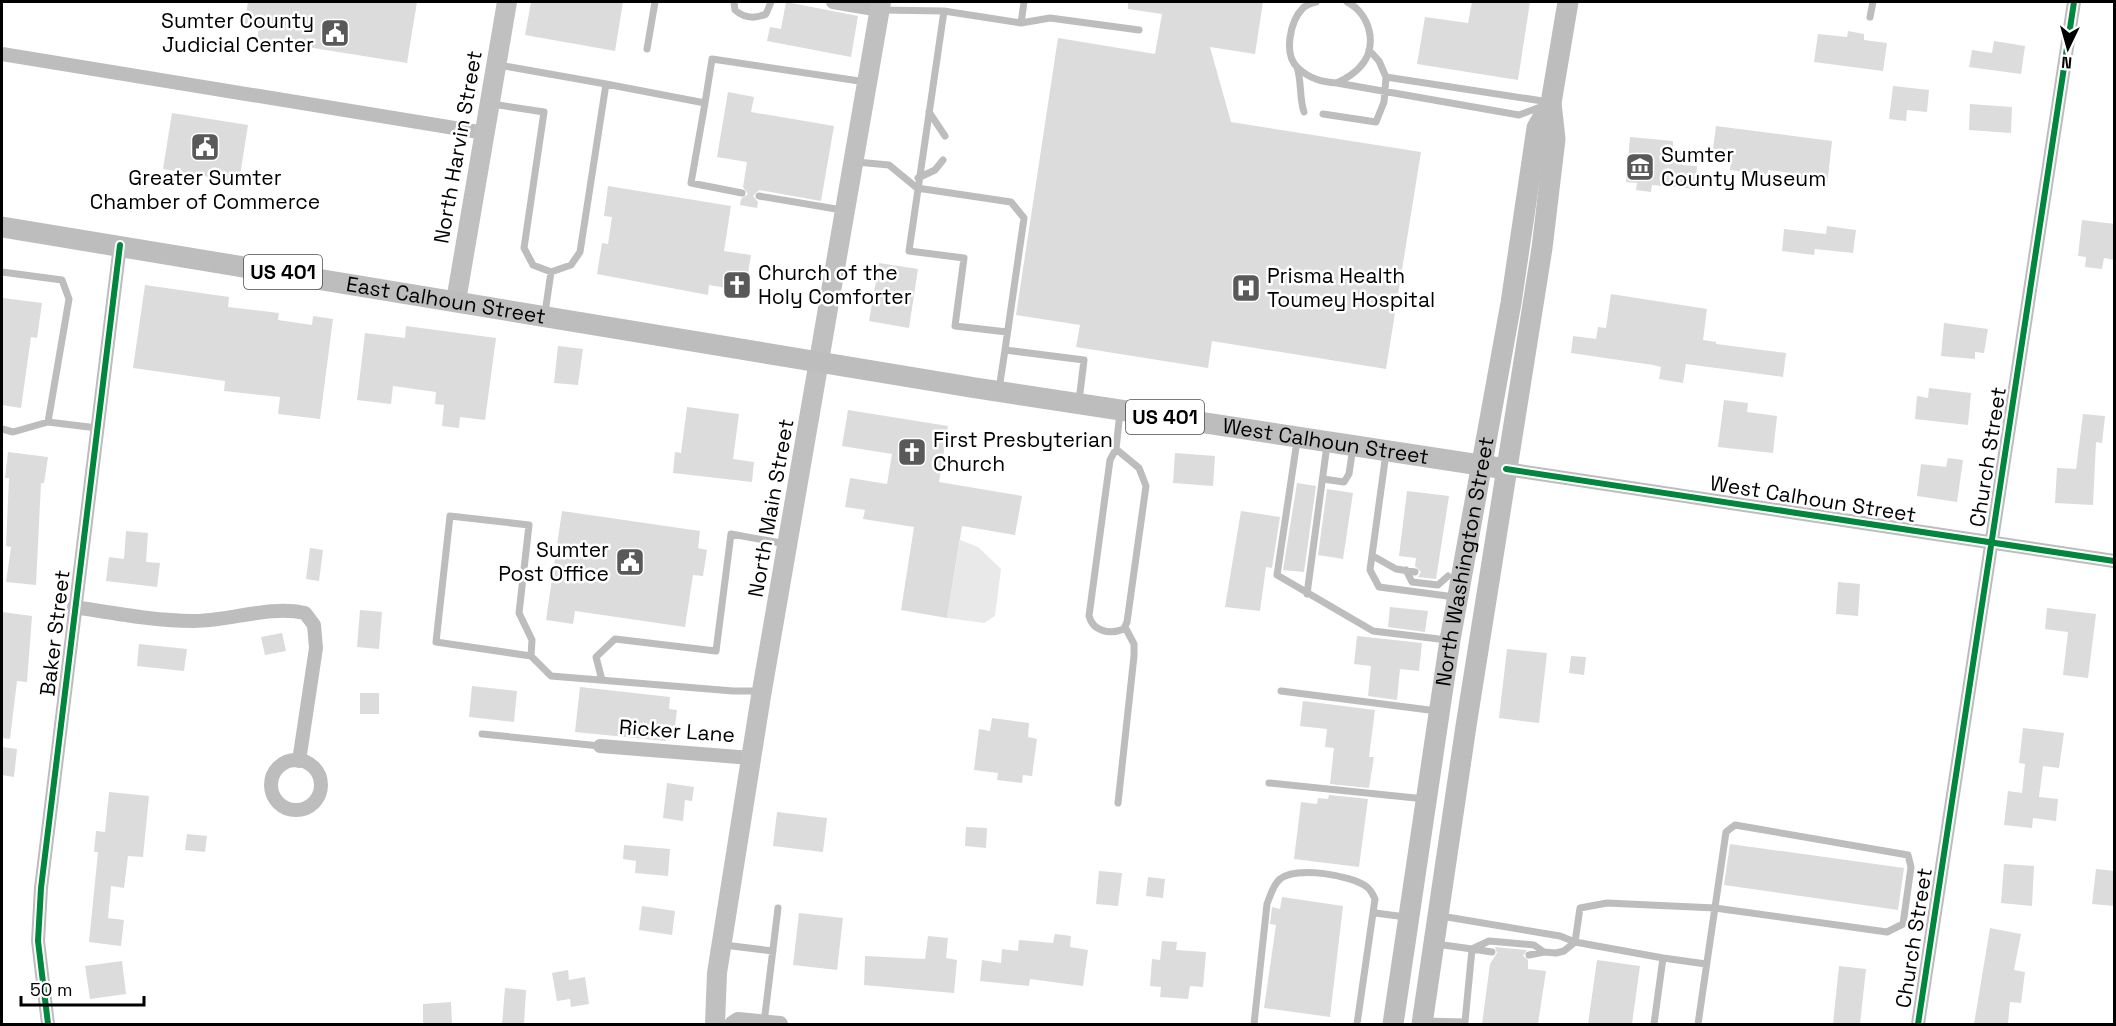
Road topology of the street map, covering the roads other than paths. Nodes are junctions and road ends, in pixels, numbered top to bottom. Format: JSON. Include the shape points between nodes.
{"nodes":[{"id":1,"x":507,"y":2,"type":"edge"},
{"id":2,"x":655,"y":2,"type":"edge"},
{"id":3,"x":734,"y":2,"type":"edge"},
{"id":4,"x":771,"y":2,"type":"edge"},
{"id":5,"x":833,"y":2,"type":"edge"},
{"id":6,"x":1024,"y":2,"type":"edge"},
{"id":7,"x":1316,"y":2,"type":"edge"},
{"id":8,"x":1349,"y":2,"type":"edge"},
{"id":9,"x":1568,"y":2,"type":"edge"},
{"id":10,"x":1873,"y":2,"type":"edge"},
{"id":11,"x":2074,"y":2,"type":"edge"},
{"id":12,"x":880,"y":6,"type":"edge"},
{"id":13,"x":944,"y":11,"type":"junction"},
{"id":14,"x":1870,"y":17,"type":"dead end"},
{"id":15,"x":1021,"y":23,"type":"junction"},
{"id":16,"x":1139,"y":30,"type":"dead end"},
{"id":17,"x":647,"y":49,"type":"dead end"},
{"id":18,"x":1369,"y":50,"type":"junction"},
{"id":19,"x":2,"y":54,"type":"edge"},
{"id":20,"x":496,"y":64,"type":"junction"},
{"id":21,"x":1297,"y":67,"type":"junction"},
{"id":22,"x":1386,"y":77,"type":"junction"},
{"id":23,"x":867,"y":82,"type":"junction"},
{"id":24,"x":1337,"y":83,"type":"junction"},
{"id":25,"x":606,"y":84,"type":"junction"},
{"id":26,"x":1384,"y":92,"type":"junction"},
{"id":27,"x":490,"y":103,"type":"junction"},
{"id":28,"x":705,"y":103,"type":"junction"},
{"id":29,"x":1551,"y":103,"type":"junction"},
{"id":30,"x":929,"y":112,"type":"junction"},
{"id":31,"x":1304,"y":112,"type":"dead end"},
{"id":32,"x":1323,"y":114,"type":"dead end"},
{"id":33,"x":485,"y":133,"type":"junction"},
{"id":34,"x":945,"y":136,"type":"dead end"},
{"id":35,"x":943,"y":160,"type":"dead end"},
{"id":36,"x":854,"y":162,"type":"junction"},
{"id":37,"x":918,"y":178,"type":"junction"},
{"id":38,"x":917,"y":188,"type":"junction"},
{"id":39,"x":742,"y":193,"type":"dead end"},
{"id":40,"x":759,"y":196,"type":"dead end"},
{"id":41,"x":845,"y":210,"type":"junction"},
{"id":42,"x":2,"y":227,"type":"edge"},
{"id":43,"x":120,"y":245,"type":"junction"},
{"id":44,"x":2,"y":272,"type":"edge"},
{"id":45,"x":551,"y":272,"type":"junction"},
{"id":46,"x":456,"y":301,"type":"junction"},
{"id":47,"x":544,"y":316,"type":"junction"},
{"id":48,"x":1007,"y":332,"type":"junction"},
{"id":49,"x":1005,"y":350,"type":"junction"},
{"id":50,"x":821,"y":363,"type":"junction"},
{"id":51,"x":999,"y":391,"type":"junction"},
{"id":52,"x":1078,"y":404,"type":"junction"},
{"id":53,"x":1121,"y":410,"type":"junction"},
{"id":54,"x":48,"y":422,"type":"junction"},
{"id":55,"x":97,"y":428,"type":"junction"},
{"id":56,"x":2,"y":429,"type":"edge"},
{"id":57,"x":1298,"y":437,"type":"junction"},
{"id":58,"x":1328,"y":441,"type":"junction"},
{"id":59,"x":1353,"y":446,"type":"junction"},
{"id":60,"x":1116,"y":449,"type":"junction"},
{"id":61,"x":1386,"y":451,"type":"junction"},
{"id":62,"x":1481,"y":465,"type":"junction"},
{"id":63,"x":1506,"y":469,"type":"junction"},
{"id":64,"x":1323,"y":479,"type":"junction"},
{"id":65,"x":1992,"y":542,"type":"junction"},
{"id":66,"x":789,"y":545,"type":"junction"},
{"id":67,"x":1373,"y":556,"type":"junction"},
{"id":68,"x":2115,"y":561,"type":"edge"},
{"id":69,"x":1406,"y":570,"type":"junction"},
{"id":70,"x":1414,"y":572,"type":"dead end"},
{"id":71,"x":1439,"y":575,"type":"dead end"},
{"id":72,"x":1456,"y":583,"type":"junction"},
{"id":73,"x":1307,"y":594,"type":"junction"},
{"id":74,"x":74,"y":607,"type":"junction"},
{"id":75,"x":1125,"y":627,"type":"junction"},
{"id":76,"x":1450,"y":640,"type":"junction"},
{"id":77,"x":531,"y":657,"type":"junction"},
{"id":78,"x":602,"y":680,"type":"junction"},
{"id":79,"x":762,"y":691,"type":"junction"},
{"id":80,"x":1281,"y":691,"type":"dead end"},
{"id":81,"x":1439,"y":711,"type":"junction"},
{"id":82,"x":483,"y":734,"type":"dead end"},
{"id":83,"x":600,"y":746,"type":"joint"},
{"id":84,"x":751,"y":758,"type":"junction"},
{"id":85,"x":299,"y":760,"type":"dead end"},
{"id":86,"x":1269,"y":783,"type":"dead end"},
{"id":87,"x":1426,"y":799,"type":"junction"},
{"id":88,"x":1118,"y":803,"type":"dead end"},
{"id":89,"x":778,"y":908,"type":"dead end"},
{"id":90,"x":1714,"y":908,"type":"junction"},
{"id":91,"x":1375,"y":913,"type":"junction"},
{"id":92,"x":1438,"y":916,"type":"junction"},
{"id":93,"x":1408,"y":918,"type":"junction"},
{"id":94,"x":1575,"y":942,"type":"junction"},
{"id":95,"x":1434,"y":944,"type":"junction"},
{"id":96,"x":721,"y":945,"type":"junction"},
{"id":97,"x":1472,"y":949,"type":"junction"},
{"id":98,"x":772,"y":951,"type":"junction"},
{"id":99,"x":1492,"y":952,"type":"dead end"},
{"id":100,"x":1544,"y":952,"type":"junction"},
{"id":101,"x":1529,"y":955,"type":"dead end"},
{"id":102,"x":1663,"y":958,"type":"junction"},
{"id":103,"x":1707,"y":964,"type":"junction"},
{"id":104,"x":1422,"y":1023,"type":"edge"},
{"id":105,"x":48,"y":1024,"type":"edge"},
{"id":106,"x":715,"y":1024,"type":"edge"},
{"id":107,"x":732,"y":1024,"type":"edge"},
{"id":108,"x":772,"y":1024,"type":"edge"},
{"id":109,"x":1254,"y":1024,"type":"edge"},
{"id":110,"x":1357,"y":1024,"type":"edge"},
{"id":111,"x":1392,"y":1024,"type":"edge"},
{"id":112,"x":1654,"y":1024,"type":"edge"},
{"id":113,"x":1698,"y":1024,"type":"edge"},
{"id":114,"x":1918,"y":1024,"type":"edge"}],
"edges":[{"from":1,"to":20,"type":"main road","name":"North Harvin Street"},
{"from":2,"to":17,"type":"lane"},
{"from":3,"to":4,"type":"lane","via":[[741,15],[758,17],[766,14]]},
{"from":5,"to":12,"type":"street"},
{"from":6,"to":15,"type":"lane"},
{"from":7,"to":21,"type":"lane","via":[[1303,8],[1294,24],[1289,42]]},
{"from":8,"to":18,"type":"lane","via":[[1365,17],[1370,31]]},
{"from":9,"to":29,"type":"main road","name":"North Washington Street"},
{"from":10,"to":14,"type":"lane"},
{"from":11,"to":65,"type":"street","name":"Church Street"},
{"from":12,"to":13,"type":"lane"},
{"from":12,"to":23,"type":"main road","name":"North Main Street"},
{"from":13,"to":15,"type":"lane"},
{"from":13,"to":30,"type":"lane"},
{"from":15,"to":16,"type":"lane","via":[[1050,18]]},
{"from":18,"to":22,"type":"lane"},
{"from":18,"to":24,"type":"lane","via":[[1362,65]]},
{"from":19,"to":33,"type":"street"},
{"from":20,"to":25,"type":"lane"},
{"from":20,"to":27,"type":"main road","name":"North Harvin Street"},
{"from":21,"to":24,"type":"lane","via":[[1317,81]]},
{"from":21,"to":31,"type":"lane"},
{"from":22,"to":26,"type":"lane"},
{"from":22,"to":29,"type":"lane"},
{"from":23,"to":28,"type":"lane","via":[[712,59]]},
{"from":23,"to":36,"type":"main road","name":"North Main Street"},
{"from":24,"to":26,"type":"lane"},
{"from":25,"to":28,"type":"lane"},
{"from":25,"to":45,"type":"lane","via":[[580,252],[571,265]]},
{"from":26,"to":29,"type":"lane","via":[[1519,115]]},
{"from":26,"to":32,"type":"lane","via":[[1376,122]]},
{"from":27,"to":33,"type":"main road","name":"North Harvin Street"},
{"from":27,"to":45,"type":"lane","via":[[544,112],[524,248],[533,265]]},
{"from":28,"to":39,"type":"lane","via":[[691,183]]},
{"from":29,"to":62,"type":"main road","name":"North Washington Street","via":[[1536,128],[1511,303]]},
{"from":29,"to":63,"type":"main road","name":"North Washington Street","via":[[1555,139],[1542,248]]},
{"from":30,"to":34,"type":"lane"},
{"from":30,"to":37,"type":"lane"},
{"from":33,"to":46,"type":"main road","name":"North Harvin Street"},
{"from":35,"to":37,"type":"lane","via":[[935,170]]},
{"from":36,"to":38,"type":"lane","via":[[889,165]]},
{"from":36,"to":41,"type":"main road","name":"North Main Street"},
{"from":37,"to":38,"type":"lane"},
{"from":38,"to":48,"type":"lane","via":[[1011,202],[1024,218]]},
{"from":38,"to":48,"type":"lane","via":[[909,251],[964,258],[955,326]]},
{"from":40,"to":41,"type":"lane"},
{"from":41,"to":50,"type":"main road","name":"North Main Street"},
{"from":42,"to":43,"type":"main road","name":"East Calhoun Street","number":"US 401"},
{"from":43,"to":46,"type":"main road","name":"East Calhoun Street","number":"US 401"},
{"from":43,"to":55,"type":"street","name":"Baker Street"},
{"from":44,"to":54,"type":"lane","via":[[62,280],[69,299]]},
{"from":45,"to":47,"type":"lane"},
{"from":46,"to":47,"type":"main road","name":"East Calhoun Street","number":"US 401"},
{"from":47,"to":50,"type":"main road","name":"East Calhoun Street","number":"US 401"},
{"from":48,"to":49,"type":"lane"},
{"from":49,"to":51,"type":"lane"},
{"from":49,"to":52,"type":"lane","via":[[1084,360]]},
{"from":50,"to":51,"type":"main road","name":"West Calhoun Street","number":"US 401"},
{"from":50,"to":66,"type":"main road","name":"North Main Street"},
{"from":51,"to":52,"type":"main road","name":"West Calhoun Street","number":"US 401"},
{"from":52,"to":53,"type":"main road","name":"West Calhoun Street","number":"US 401"},
{"from":53,"to":57,"type":"main road","name":"West Calhoun Street","number":"US 401"},
{"from":53,"to":60,"type":"lane"},
{"from":54,"to":55,"type":"lane"},
{"from":54,"to":56,"type":"lane","via":[[13,432]]},
{"from":55,"to":74,"type":"street","name":"Baker Street"},
{"from":57,"to":58,"type":"main road","name":"West Calhoun Street","number":"US 401"},
{"from":57,"to":73,"type":"lane","via":[[1277,575]]},
{"from":58,"to":59,"type":"main road","name":"West Calhoun Street","number":"US 401"},
{"from":58,"to":64,"type":"lane"},
{"from":59,"to":61,"type":"main road","name":"West Calhoun Street","number":"US 401"},
{"from":59,"to":64,"type":"lane","via":[[1344,482]]},
{"from":60,"to":75,"type":"lane","via":[[1139,468],[1146,486]]},
{"from":60,"to":75,"type":"lane","via":[[1110,460],[1089,616],[1097,629],[1118,632]]},
{"from":61,"to":62,"type":"main road","name":"West Calhoun Street","number":"US 401"},
{"from":61,"to":67,"type":"lane"},
{"from":62,"to":63,"type":"main road","name":"West Calhoun Street","number":"US 401"},
{"from":62,"to":72,"type":"main road","name":"North Washington Street"},
{"from":63,"to":65,"type":"street","name":"West Calhoun Street"},
{"from":63,"to":92,"type":"main road","name":"North Washington Street"},
{"from":64,"to":73,"type":"lane"},
{"from":65,"to":68,"type":"street","name":"West Calhoun Street"},
{"from":65,"to":114,"type":"street","name":"Church Street"},
{"from":66,"to":78,"type":"lane","via":[[730,534],[716,651],[615,639],[596,657]]},
{"from":66,"to":79,"type":"main road","name":"North Main Street"},
{"from":67,"to":69,"type":"lane"},
{"from":67,"to":72,"type":"lane","via":[[1370,570],[1379,587]]},
{"from":69,"to":70,"type":"lane"},
{"from":69,"to":72,"type":"lane","via":[[1412,582]]},
{"from":71,"to":72,"type":"lane"},
{"from":72,"to":76,"type":"main road","name":"North Washington Street"},
{"from":73,"to":76,"type":"lane","via":[[1373,631]]},
{"from":74,"to":85,"type":"street","via":[[195,621],[305,614],[316,634]]},
{"from":74,"to":105,"type":"street","name":"Baker Street","via":[[40,909],[39,962]]},
{"from":75,"to":88,"type":"lane","via":[[1134,644],[1134,656]]},
{"from":76,"to":81,"type":"main road","name":"North Washington Street"},
{"from":77,"to":77,"type":"lane","via":[[532,640],[519,613],[529,525],[450,516],[436,642]]},
{"from":77,"to":78,"type":"lane","via":[[551,676]]},
{"from":78,"to":79,"type":"lane"},
{"from":79,"to":84,"type":"main road","name":"North Main Street"},
{"from":80,"to":81,"type":"lane"},
{"from":81,"to":87,"type":"main road","name":"North Washington Street"},
{"from":82,"to":83,"type":"lane"},
{"from":83,"to":84,"type":"street","name":"Ricker Lane"},
{"from":84,"to":96,"type":"main road","name":"North Main Street"},
{"from":86,"to":87,"type":"lane"},
{"from":87,"to":93,"type":"main road","name":"North Washington Street"},
{"from":89,"to":98,"type":"lane"},
{"from":90,"to":90,"type":"lane","via":[[1887,932],[1903,924],[1911,867],[1908,855],[1735,825],[1726,832]]},
{"from":90,"to":94,"type":"lane","via":[[1607,903],[1580,908]]},
{"from":90,"to":103,"type":"lane"},
{"from":91,"to":93,"type":"lane"},
{"from":91,"to":109,"type":"lane","via":[[1370,888],[1358,882],[1308,871],[1280,879],[1267,904]]},
{"from":91,"to":110,"type":"lane"},
{"from":92,"to":94,"type":"lane","via":[[1560,936]]},
{"from":92,"to":95,"type":"main road","name":"North Washington Street"},
{"from":93,"to":111,"type":"main road","name":"North Washington Street"},
{"from":94,"to":100,"type":"lane","via":[[1564,951]]},
{"from":94,"to":102,"type":"lane"},
{"from":95,"to":97,"type":"lane"},
{"from":95,"to":104,"type":"main road","name":"North Washington Street"},
{"from":96,"to":98,"type":"lane"},
{"from":96,"to":106,"type":"main road","name":"North Main Street"},
{"from":97,"to":99,"type":"lane"},
{"from":97,"to":100,"type":"lane","via":[[1489,941],[1534,945]]},
{"from":97,"to":104,"type":"lane","via":[[1465,1022]]},
{"from":98,"to":108,"type":"lane"},
{"from":100,"to":101,"type":"lane"},
{"from":102,"to":103,"type":"lane"},
{"from":102,"to":112,"type":"lane"},
{"from":103,"to":113,"type":"lane"},
{"from":107,"to":108,"type":"street","via":[[738,1020]]}]}
